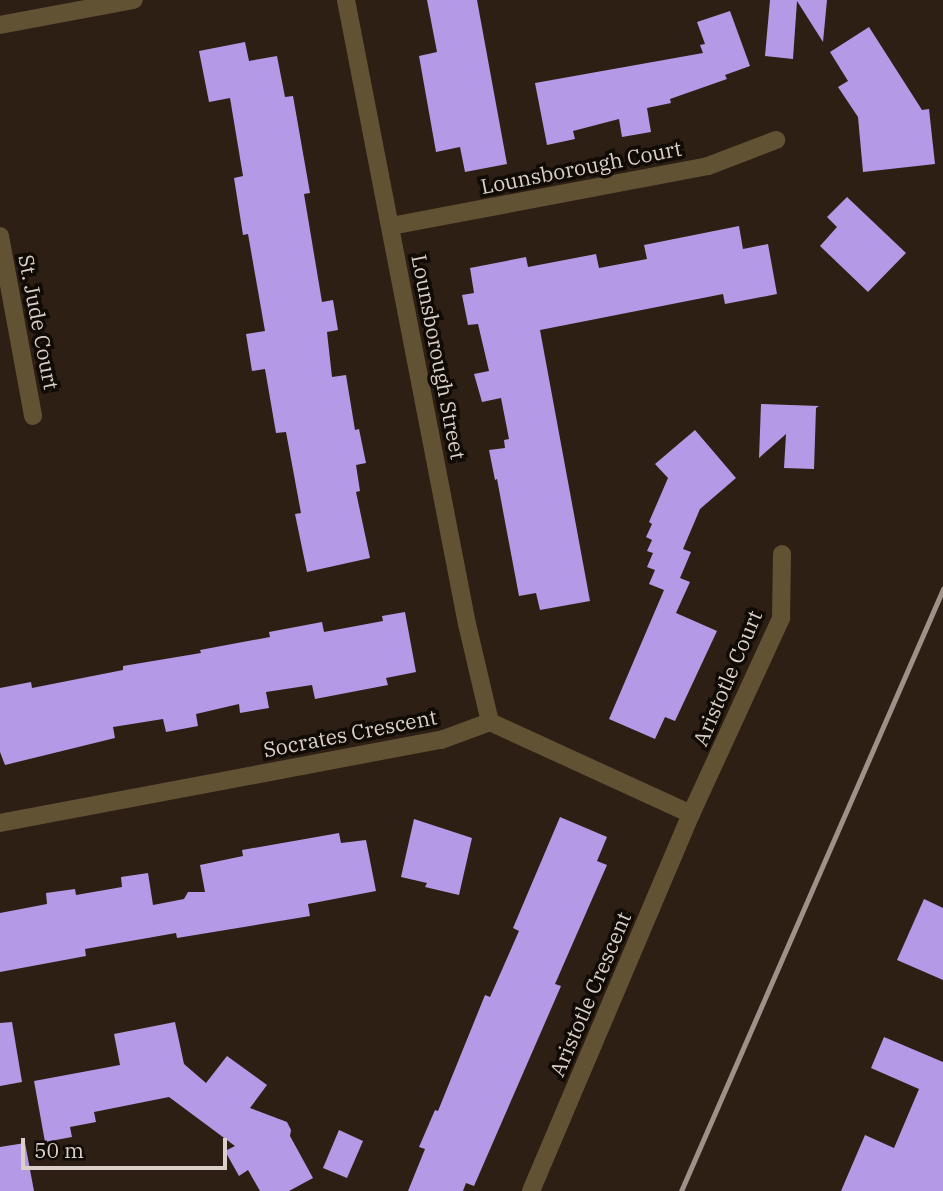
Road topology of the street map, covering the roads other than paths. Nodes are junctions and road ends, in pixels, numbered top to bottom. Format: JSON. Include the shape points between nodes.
{"nodes":[{"id":1,"x":134,"y":0,"type":"edge"},
{"id":2,"x":346,"y":0,"type":"edge"},
{"id":3,"x":0,"y":25,"type":"edge"},
{"id":4,"x":776,"y":140,"type":"dead end"},
{"id":5,"x":391,"y":226,"type":"junction"},
{"id":6,"x":0,"y":236,"type":"edge"},
{"id":7,"x":33,"y":416,"type":"dead end"},
{"id":8,"x":782,"y":554,"type":"dead end"},
{"id":9,"x":490,"y":722,"type":"junction"},
{"id":10,"x":691,"y":814,"type":"junction"},
{"id":11,"x":0,"y":822,"type":"edge"},
{"id":12,"x":531,"y":1191,"type":"edge"}],
"edges":[{"from":1,"to":3,"type":"street"},
{"from":2,"to":5,"type":"street","name":"Lounsborough Street"},
{"from":4,"to":5,"type":"street","name":"Lounsborough Court","via":[[708,166]]},
{"from":5,"to":9,"type":"street","name":"Lounsborough Street"},
{"from":6,"to":7,"type":"street","name":"St. Jude Court"},
{"from":8,"to":10,"type":"street","name":"Aristotle Court","via":[[780,618]]},
{"from":9,"to":10,"type":"street"},
{"from":9,"to":11,"type":"street","name":"Socrates Crescent","via":[[441,740]]},
{"from":10,"to":12,"type":"street","name":"Aristotle Crescent"}]}
